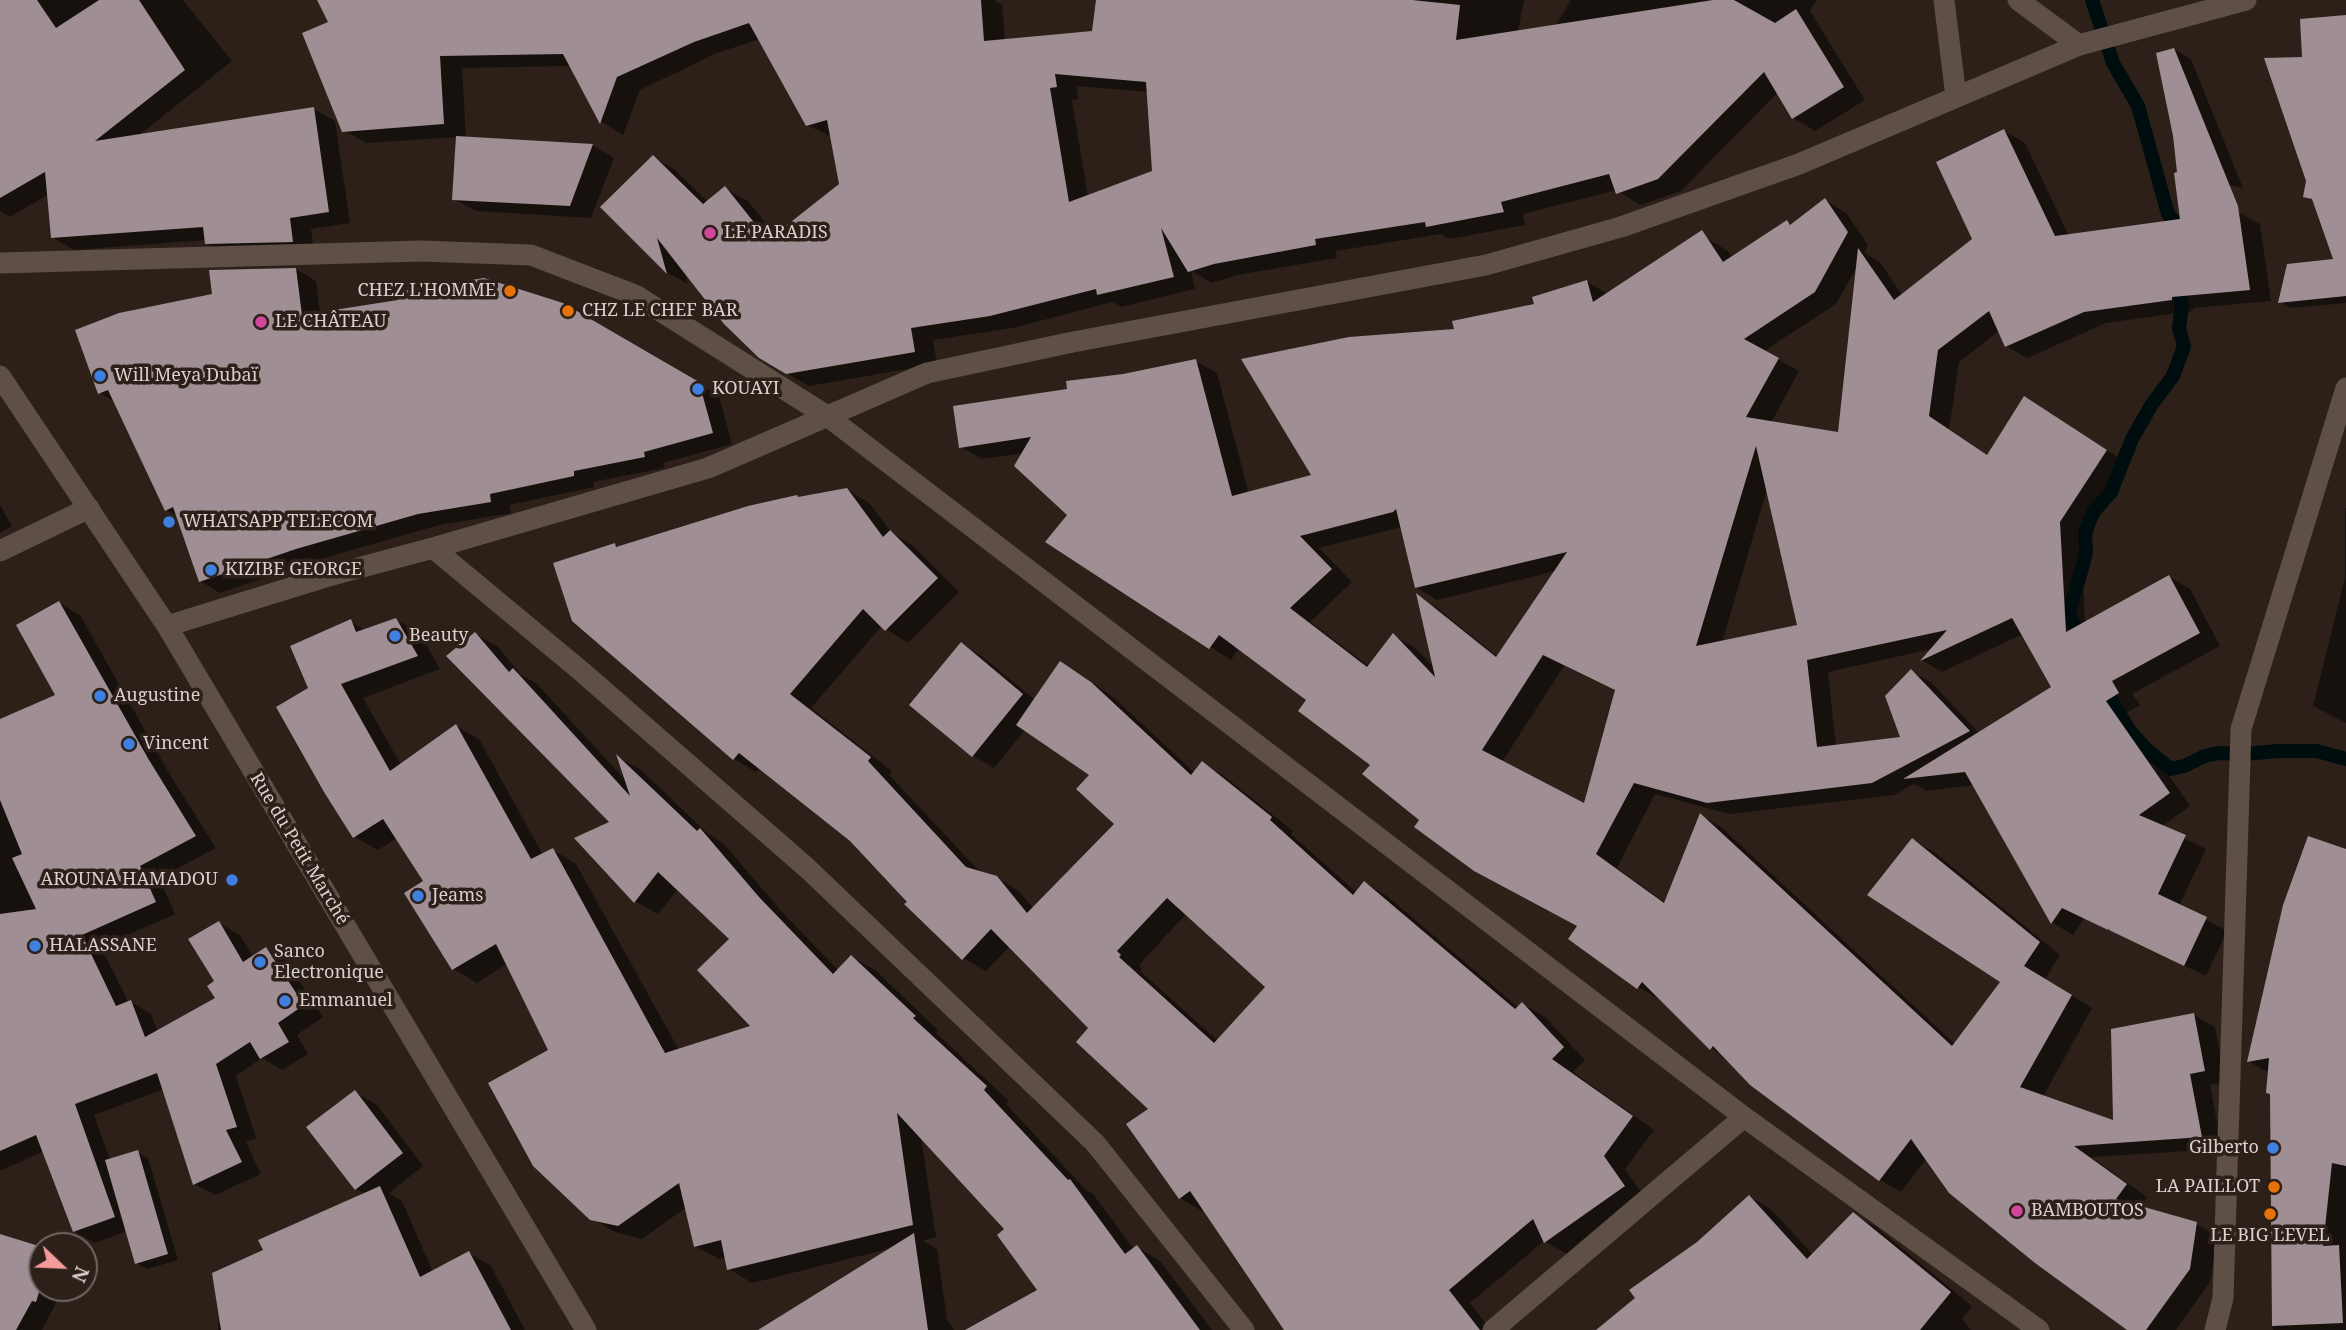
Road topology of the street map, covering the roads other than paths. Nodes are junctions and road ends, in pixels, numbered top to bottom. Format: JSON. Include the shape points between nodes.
{"nodes":[{"id":1,"x":1944,"y":0,"type":"edge"},
{"id":2,"x":2018,"y":0,"type":"edge"},
{"id":3,"x":2246,"y":0,"type":"edge"},
{"id":4,"x":2087,"y":43,"type":"junction"},
{"id":5,"x":1956,"y":97,"type":"junction"},
{"id":6,"x":0,"y":263,"type":"edge"},
{"id":7,"x":0,"y":376,"type":"edge"},
{"id":8,"x":2346,"y":388,"type":"edge"},
{"id":9,"x":827,"y":416,"type":"junction"},
{"id":10,"x":89,"y":508,"type":"junction"},
{"id":11,"x":433,"y":548,"type":"junction"},
{"id":12,"x":0,"y":551,"type":"edge"},
{"id":13,"x":167,"y":626,"type":"junction"},
{"id":14,"x":1744,"y":1116,"type":"junction"},
{"id":15,"x":586,"y":1330,"type":"edge"},
{"id":16,"x":1244,"y":1330,"type":"edge"},
{"id":17,"x":1493,"y":1330,"type":"edge"},
{"id":18,"x":2039,"y":1330,"type":"edge"},
{"id":19,"x":2215,"y":1330,"type":"edge"}],
"edges":[{"from":1,"to":5,"type":"street"},
{"from":2,"to":4,"type":"street"},
{"from":3,"to":4,"type":"street"},
{"from":4,"to":5,"type":"street"},
{"from":5,"to":9,"type":"street","via":[[1799,164],[1608,231],[1486,265],[927,373]]},
{"from":6,"to":9,"type":"street","via":[[422,251],[531,255],[635,295]]},
{"from":7,"to":10,"type":"street","name":"Rue du Petit Marché"},
{"from":8,"to":19,"type":"street","via":[[2241,729],[2223,1298]]},
{"from":9,"to":11,"type":"street","via":[[708,468]]},
{"from":9,"to":14,"type":"street"},
{"from":10,"to":12,"type":"street"},
{"from":10,"to":13,"type":"street","name":"Rue du Petit Marché"},
{"from":11,"to":13,"type":"street"},
{"from":11,"to":16,"type":"street","via":[[807,868],[1095,1143]]},
{"from":13,"to":15,"type":"street","name":"Rue du Petit Marché"},
{"from":14,"to":17,"type":"street"},
{"from":14,"to":18,"type":"street"}]}
